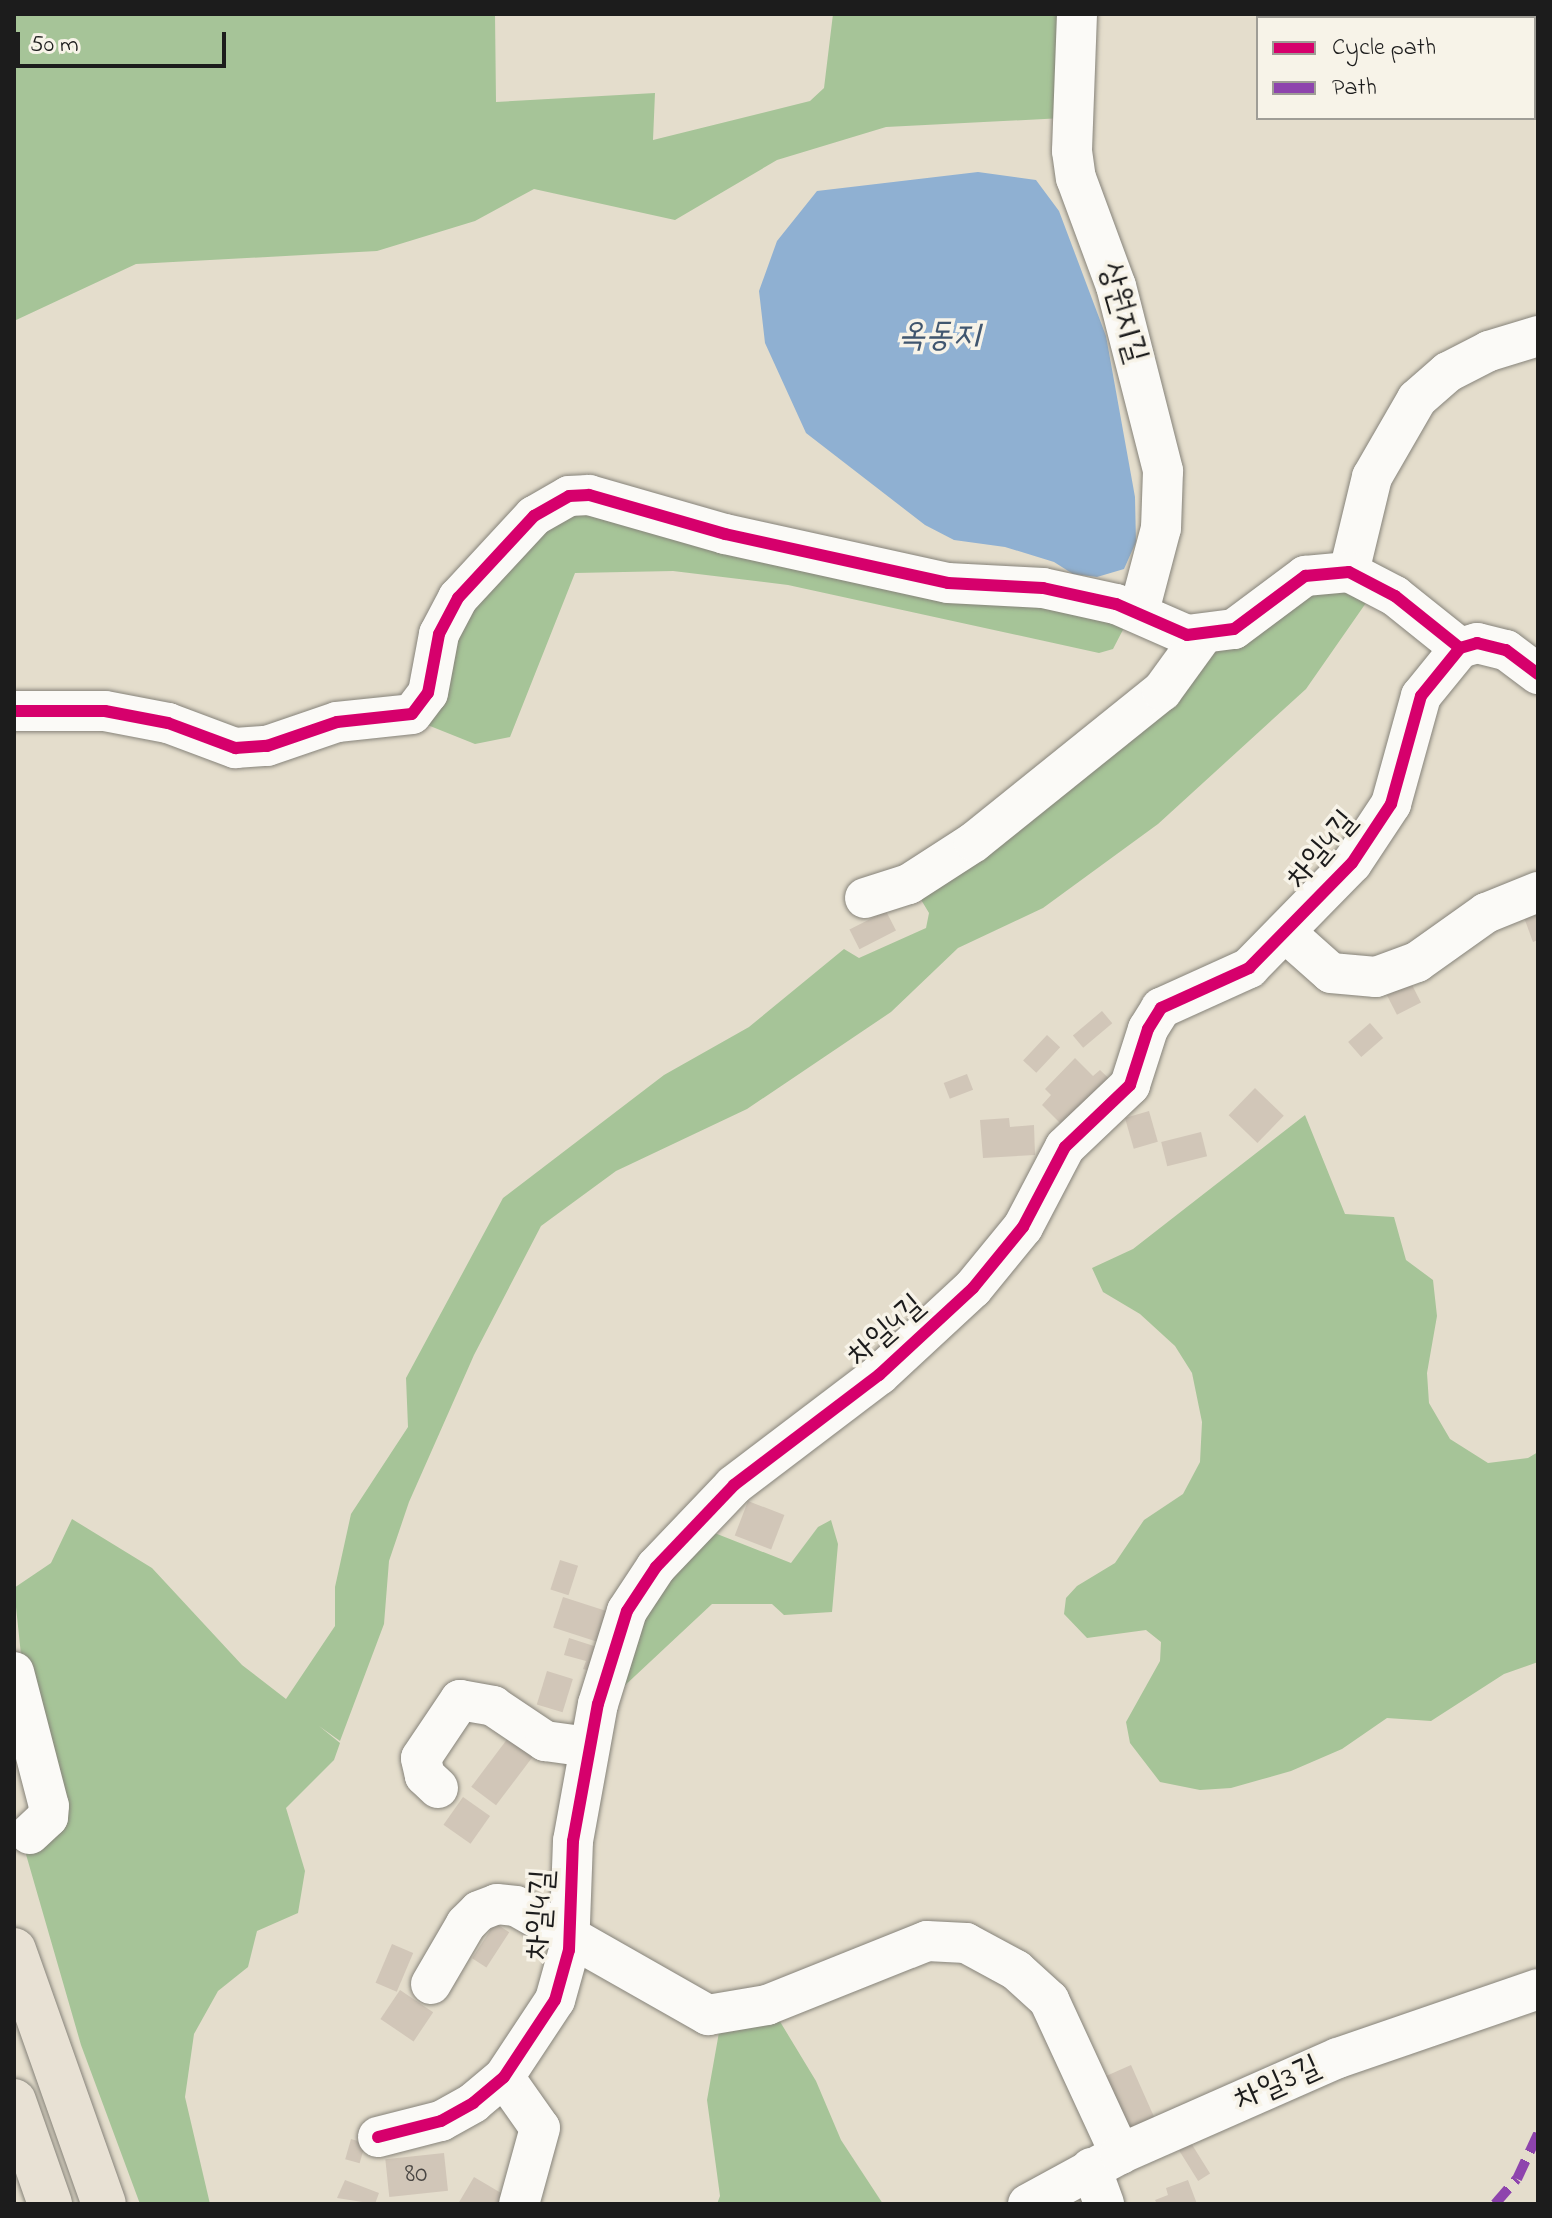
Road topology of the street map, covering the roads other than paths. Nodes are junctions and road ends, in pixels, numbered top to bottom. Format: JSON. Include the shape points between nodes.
{"nodes":[{"id":1,"x":1077,"y":14,"type":"edge"},
{"id":2,"x":1538,"y":336,"type":"edge"},
{"id":3,"x":1349,"y":572,"type":"junction"},
{"id":4,"x":1139,"y":611,"type":"junction"},
{"id":5,"x":1202,"y":636,"type":"junction"},
{"id":6,"x":1460,"y":648,"type":"junction"},
{"id":7,"x":1538,"y":674,"type":"edge"},
{"id":8,"x":14,"y":711,"type":"edge"},
{"id":9,"x":1538,"y":892,"type":"edge"},
{"id":10,"x":865,"y":898,"type":"dead end"},
{"id":11,"x":1286,"y":933,"type":"junction"},
{"id":12,"x":14,"y":1672,"type":"edge"},
{"id":13,"x":589,"y":1747,"type":"junction"},
{"id":14,"x":438,"y":1788,"type":"dead end"},
{"id":15,"x":30,"y":1834,"type":"dead end"},
{"id":16,"x":570,"y":1936,"type":"junction"},
{"id":17,"x":14,"y":1950,"type":"edge"},
{"id":18,"x":431,"y":1984,"type":"dead end"},
{"id":19,"x":1538,"y":1989,"type":"edge"},
{"id":20,"x":504,"y":2077,"type":"junction"},
{"id":21,"x":14,"y":2101,"type":"edge"},
{"id":22,"x":378,"y":2137,"type":"dead end"},
{"id":23,"x":1105,"y":2175,"type":"edge"},
{"id":24,"x":50,"y":2204,"type":"edge"},
{"id":25,"x":104,"y":2204,"type":"edge"},
{"id":26,"x":519,"y":2204,"type":"edge"},
{"id":27,"x":1028,"y":2204,"type":"edge"}],
"edges":[{"from":1,"to":4,"type":"street","name":"상원지길","via":[[1072,151],[1076,178],[1116,286],[1163,471],[1161,528]]},
{"from":2,"to":3,"type":"street","via":[[1448,372],[1417,399],[1372,477]]},
{"from":3,"to":5,"type":"street","via":[[1305,576],[1234,629]]},
{"from":3,"to":6,"type":"street","via":[[1395,596]]},
{"from":4,"to":5,"type":"street","via":[[1173,631]]},
{"from":4,"to":8,"type":"street","via":[[1043,588],[948,583],[725,534],[613,499],[579,495],[552,503],[534,516],[458,598],[439,634],[428,693],[412,714],[337,722],[267,746],[235,748],[168,723],[105,711]]},
{"from":5,"to":10,"type":"street","via":[[1162,691],[974,842],[909,884]]},
{"from":6,"to":7,"type":"street","via":[[1477,643],[1506,650]]},
{"from":6,"to":11,"type":"street","name":"차일4길","via":[[1421,696],[1391,804],[1369,842]]},
{"from":9,"to":11,"type":"street","via":[[1486,913],[1417,962],[1376,977],[1331,973]]},
{"from":11,"to":13,"type":"street","name":"차일4길","via":[[1249,968],[1161,1008],[1148,1029],[1130,1085],[1065,1147],[1023,1227],[982,1278],[879,1375],[734,1485],[656,1567],[627,1611],[612,1650]]},
{"from":12,"to":15,"type":"street","via":[[49,1806],[48,1817]]},
{"from":13,"to":14,"type":"street","via":[[545,1741],[493,1706],[460,1700],[421,1758],[425,1776]]},
{"from":13,"to":16,"type":"street","name":"차일4길","via":[[573,1841]]},
{"from":16,"to":18,"type":"street","via":[[516,1906],[487,1906],[466,1924]]},
{"from":16,"to":20,"type":"street","name":"차일4길","via":[[555,2000]]},
{"from":16,"to":23,"type":"street","via":[[708,2015],[767,2005],[927,1941],[948,1939],[981,1949],[1016,1970],[1049,2000]]},
{"from":17,"to":25,"type":"highway"},
{"from":19,"to":23,"type":"street","name":"차일3길","via":[[1338,2058]]},
{"from":20,"to":22,"type":"street","name":"차일4길","via":[[441,2121]]},
{"from":20,"to":26,"type":"street","via":[[540,2128]]},
{"from":21,"to":24,"type":"highway"},
{"from":23,"to":27,"type":"street","name":"차일3길"}]}
